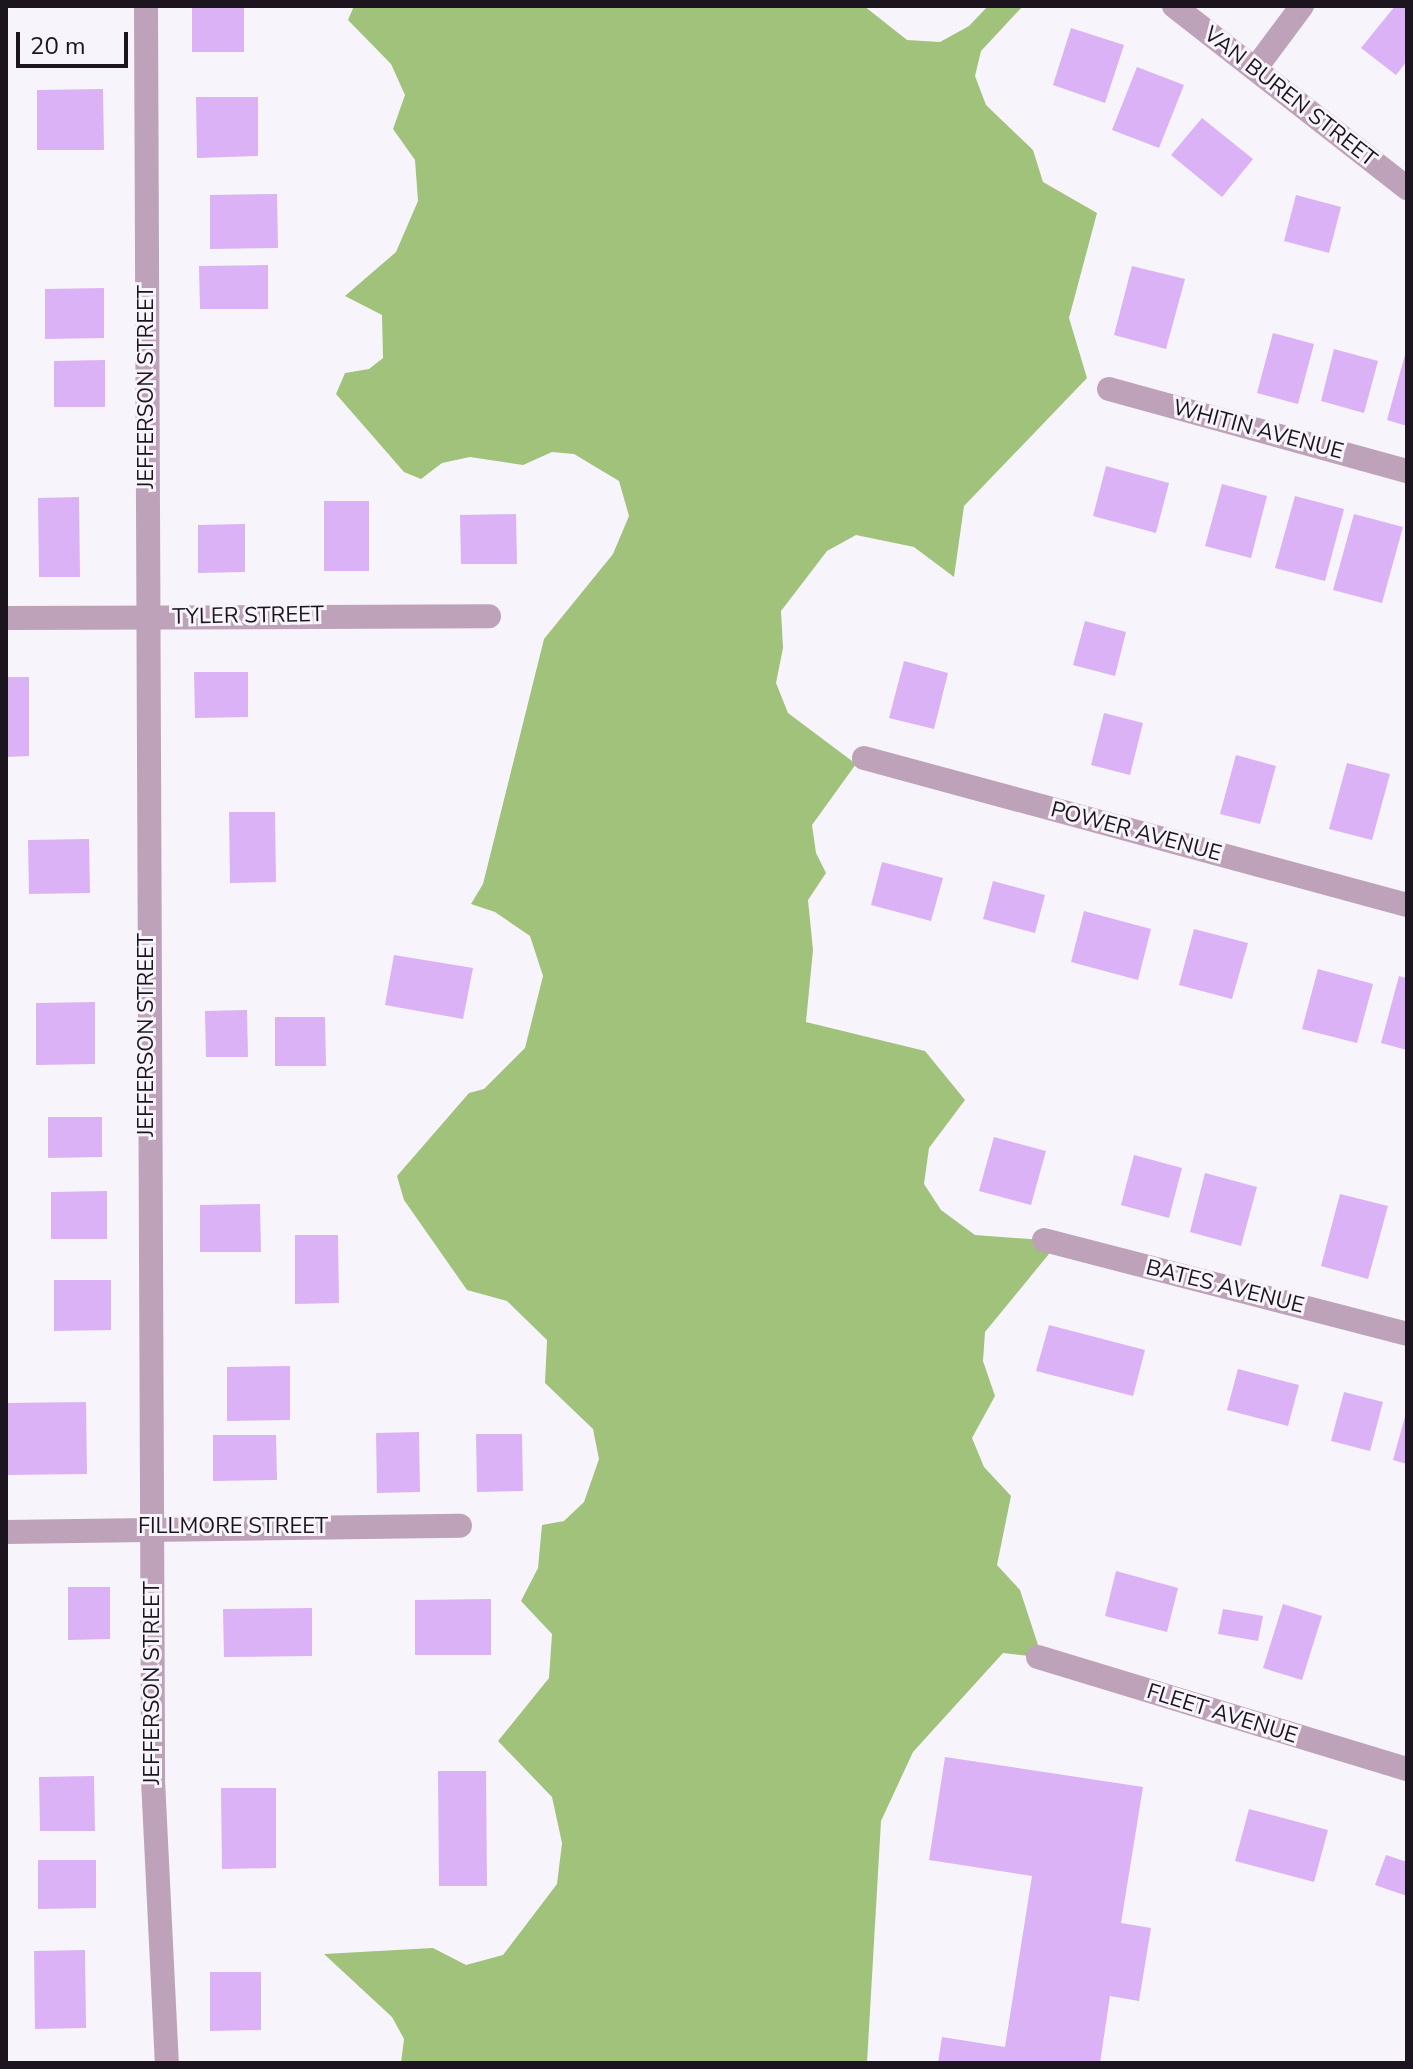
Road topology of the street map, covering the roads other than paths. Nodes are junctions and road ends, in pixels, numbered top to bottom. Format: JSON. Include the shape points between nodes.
{"nodes":[{"id":1,"x":146,"y":6,"type":"edge"},
{"id":2,"x":1174,"y":6,"type":"edge"},
{"id":3,"x":1302,"y":6,"type":"edge"},
{"id":4,"x":1255,"y":69,"type":"junction"},
{"id":5,"x":1407,"y":188,"type":"edge"},
{"id":6,"x":1109,"y":389,"type":"dead end"},
{"id":7,"x":1407,"y":471,"type":"edge"},
{"id":8,"x":489,"y":616,"type":"dead end"},
{"id":9,"x":6,"y":618,"type":"edge"},
{"id":10,"x":145,"y":618,"type":"junction"},
{"id":11,"x":864,"y":758,"type":"dead end"},
{"id":12,"x":1407,"y":905,"type":"edge"},
{"id":13,"x":1044,"y":1240,"type":"dead end"},
{"id":14,"x":1407,"y":1334,"type":"edge"},
{"id":15,"x":460,"y":1526,"type":"dead end"},
{"id":16,"x":152,"y":1527,"type":"junction"},
{"id":17,"x":6,"y":1532,"type":"edge"},
{"id":18,"x":1038,"y":1657,"type":"dead end"},
{"id":19,"x":1407,"y":1769,"type":"edge"},
{"id":20,"x":167,"y":2063,"type":"edge"}],
"edges":[{"from":1,"to":10,"type":"street","name":"JEFFERSON STREET"},
{"from":2,"to":4,"type":"street","name":"VAN BUREN STREET"},
{"from":3,"to":4,"type":"street"},
{"from":4,"to":5,"type":"street","name":"VAN BUREN STREET"},
{"from":6,"to":7,"type":"street","name":"WHITIN AVENUE"},
{"from":8,"to":10,"type":"street","name":"TYLER STREET"},
{"from":9,"to":10,"type":"street","name":"TYLER STREET"},
{"from":10,"to":16,"type":"street","name":"JEFFERSON STREET"},
{"from":11,"to":12,"type":"street","name":"POWER AVENUE"},
{"from":13,"to":14,"type":"street","name":"BATES AVENUE"},
{"from":15,"to":16,"type":"street","name":"FILLMORE STREET"},
{"from":16,"to":17,"type":"street","name":"FILLMORE STREET"},
{"from":16,"to":20,"type":"street","name":"JEFFERSON STREET","via":[[153,1780]]},
{"from":18,"to":19,"type":"street","name":"FLEET AVENUE"}]}
